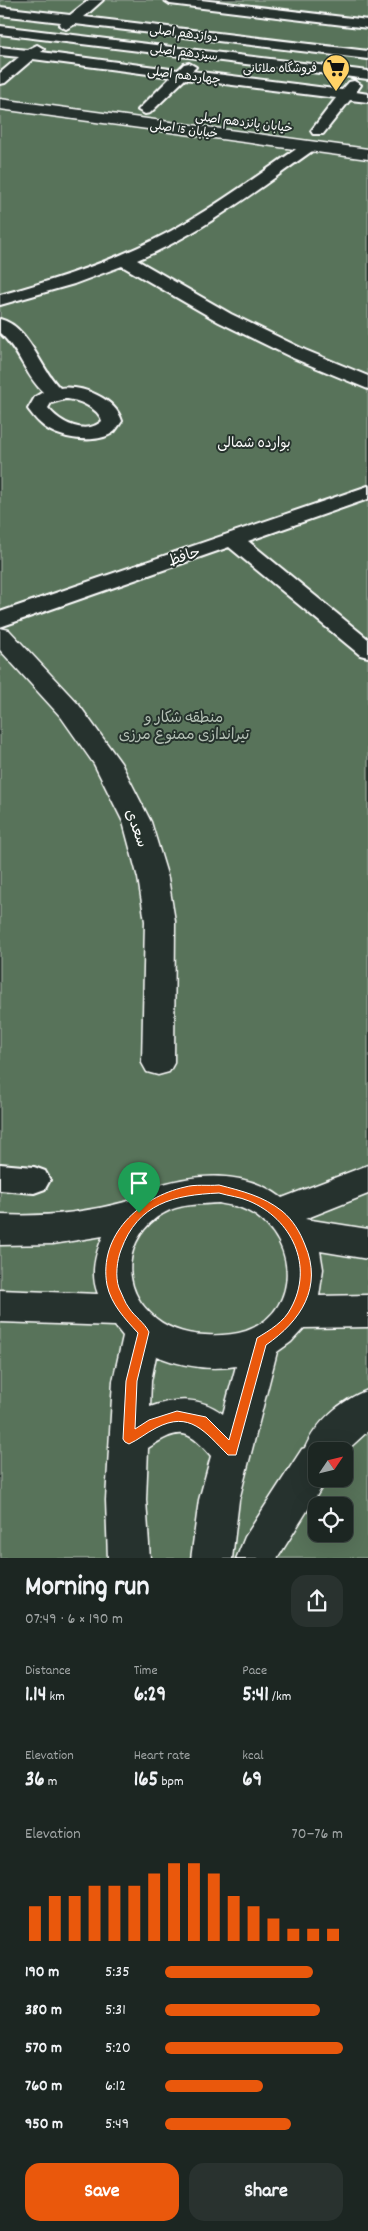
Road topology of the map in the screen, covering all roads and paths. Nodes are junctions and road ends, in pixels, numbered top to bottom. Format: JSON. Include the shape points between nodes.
{"nodes":[{"id":1,"x":98,"y":0,"type":"edge"},
{"id":2,"x":170,"y":0,"type":"edge"},
{"id":3,"x":251,"y":5,"type":"edge"},
{"id":4,"x":0,"y":11,"type":"edge"},
{"id":5,"x":73,"y":20,"type":"junction"},
{"id":6,"x":368,"y":24,"type":"edge"},
{"id":7,"x":0,"y":30,"type":"edge"},
{"id":8,"x":53,"y":36,"type":"junction"},
{"id":9,"x":218,"y":37,"type":"junction"},
{"id":10,"x":0,"y":51,"type":"edge"},
{"id":11,"x":30,"y":55,"type":"junction"},
{"id":12,"x":201,"y":55,"type":"junction"},
{"id":13,"x":368,"y":56,"type":"edge"},
{"id":14,"x":366,"y":72,"type":"edge"},
{"id":15,"x":181,"y":74,"type":"junction"},
{"id":16,"x":0,"y":80,"type":"edge"},
{"id":17,"x":0,"y":91,"type":"edge"},
{"id":18,"x":346,"y":95,"type":"junction"},
{"id":19,"x":368,"y":98,"type":"edge"},
{"id":20,"x":0,"y":104,"type":"edge"},
{"id":21,"x":85,"y":109,"type":"junction"},
{"id":22,"x":145,"y":110,"type":"junction"},
{"id":23,"x":260,"y":124,"type":"dead end"},
{"id":24,"x":299,"y":128,"type":"dead end"},
{"id":25,"x":318,"y":131,"type":"junction"},
{"id":26,"x":337,"y":133,"type":"dead end"},
{"id":27,"x":310,"y":146,"type":"junction"},
{"id":28,"x":368,"y":154,"type":"edge"},
{"id":29,"x":122,"y":259,"type":"junction"},
{"id":30,"x":0,"y":300,"type":"edge"},
{"id":31,"x":0,"y":324,"type":"edge"},
{"id":32,"x":368,"y":383,"type":"edge"},
{"id":33,"x":56,"y":394,"type":"dead end"},
{"id":34,"x":368,"y":492,"type":"edge"},
{"id":35,"x":232,"y":539,"type":"junction"},
{"id":36,"x":0,"y":620,"type":"edge"},
{"id":37,"x":0,"y":635,"type":"edge"},
{"id":38,"x":366,"y":644,"type":"edge"},
{"id":39,"x":158,"y":1064,"type":"dead end"},
{"id":40,"x":0,"y":1177,"type":"edge"},
{"id":41,"x":368,"y":1179,"type":"edge"},
{"id":42,"x":34,"y":1180,"type":"dead end"},
{"id":43,"x":139,"y":1213,"type":"junction"},
{"id":44,"x":287,"y":1223,"type":"junction"},
{"id":45,"x":0,"y":1230,"type":"edge"},
{"id":46,"x":368,"y":1244,"type":"edge"},
{"id":47,"x":0,"y":1306,"type":"edge"},
{"id":48,"x":368,"y":1311,"type":"edge"},
{"id":49,"x":295,"y":1312,"type":"junction"},
{"id":50,"x":134,"y":1321,"type":"junction"},
{"id":51,"x":261,"y":1342,"type":"junction"},
{"id":52,"x":368,"y":1407,"type":"edge"},
{"id":53,"x":129,"y":1439,"type":"junction"},
{"id":54,"x":329,"y":1442,"type":"edge"},
{"id":55,"x":232,"y":1451,"type":"junction"},
{"id":56,"x":308,"y":1474,"type":"edge"},
{"id":57,"x":129,"y":1558,"type":"edge"},
{"id":58,"x":211,"y":1558,"type":"edge"},
{"id":59,"x":256,"y":1558,"type":"edge"}],
"edges":[{"from":1,"to":5,"type":"street"},
{"from":2,"to":3,"type":"street"},
{"from":3,"to":6,"type":"street"},
{"from":3,"to":9,"type":"street"},
{"from":4,"to":5,"type":"street","name":"دوازدهم اصلی"},
{"from":5,"to":8,"type":"street"},
{"from":5,"to":9,"type":"street","name":"دوازدهم اصلی"},
{"from":7,"to":8,"type":"street","name":"سیزدهم اصلی"},
{"from":8,"to":11,"type":"street"},
{"from":8,"to":12,"type":"street","name":"سیزدهم اصلی"},
{"from":9,"to":12,"type":"street"},
{"from":9,"to":13,"type":"street","name":"دوازدهم اصلی"},
{"from":10,"to":11,"type":"street","name":"چهاردهم اصلی"},
{"from":11,"to":15,"type":"street","name":"چهاردهم اصلی"},
{"from":11,"to":16,"type":"street"},
{"from":12,"to":14,"type":"street","name":"سیزدهم اصلی"},
{"from":12,"to":15,"type":"street"},
{"from":14,"to":18,"type":"street"},
{"from":15,"to":18,"type":"street","name":"چهاردهم اصلی"},
{"from":15,"to":22,"type":"street"},
{"from":17,"to":21,"type":"main road","name":"خیابان پانزدهم اصلی"},
{"from":18,"to":19,"type":"street","name":"چهاردهم اصلی"},
{"from":18,"to":25,"type":"street"},
{"from":20,"to":21,"type":"main road","name":"خیابان 15 اصلی"},
{"from":21,"to":22,"type":"main road","name":"خیابان پانزدهم اصلی"},
{"from":21,"to":27,"type":"main road","name":"خیابان 15 اصلی"},
{"from":22,"to":23,"type":"main road","name":"خیابان پانزدهم اصلی"},
{"from":24,"to":25,"type":"main road","name":"خیابان پانزدهم اصلی"},
{"from":25,"to":26,"type":"main road","name":"خیابان پانزدهم اصلی"},
{"from":27,"to":28,"type":"main road","name":"خیابان 15 اصلی"},
{"from":27,"to":29,"type":"street","via":[[175,236]]},
{"from":29,"to":30,"type":"street"},
{"from":29,"to":32,"type":"street","via":[[225,318]]},
{"from":31,"to":33,"type":"street","via":[[19,341],[44,383]]},
{"from":34,"to":35,"type":"street","name":"حافظ"},
{"from":35,"to":36,"type":"street","name":"حافظ"},
{"from":35,"to":38,"type":"street"},
{"from":37,"to":39,"type":"main road","name":"سعدی","via":[[70,711],[107,763],[137,822],[153,878],[160,921]]},
{"from":40,"to":42,"type":"street"},
{"from":41,"to":44,"type":"main road"},
{"from":43,"to":44,"type":"main road","via":[[155,1202],[186,1191],[219,1189],[252,1197]]},
{"from":43,"to":45,"type":"main road","via":[[82,1227],[21,1232]]},
{"from":43,"to":50,"type":"main road","via":[[122,1234],[112,1259],[113,1285]]},
{"from":44,"to":46,"type":"main road"},
{"from":44,"to":49,"type":"main road","via":[[306,1258],[306,1286]]},
{"from":47,"to":50,"type":"main road"},
{"from":48,"to":49,"type":"main road"},
{"from":49,"to":51,"type":"main road","via":[[280,1329]]},
{"from":50,"to":51,"type":"main road","via":[[180,1350],[222,1353]]},
{"from":50,"to":53,"type":"main road"},
{"from":51,"to":55,"type":"main road"},
{"from":52,"to":54,"type":"main road"},
{"from":53,"to":55,"type":"main road","via":[[153,1423],[177,1416],[202,1421]]},
{"from":53,"to":57,"type":"main road","via":[[126,1500]]},
{"from":55,"to":58,"type":"main road","via":[[219,1500]]},
{"from":56,"to":59,"type":"main road"}]}
